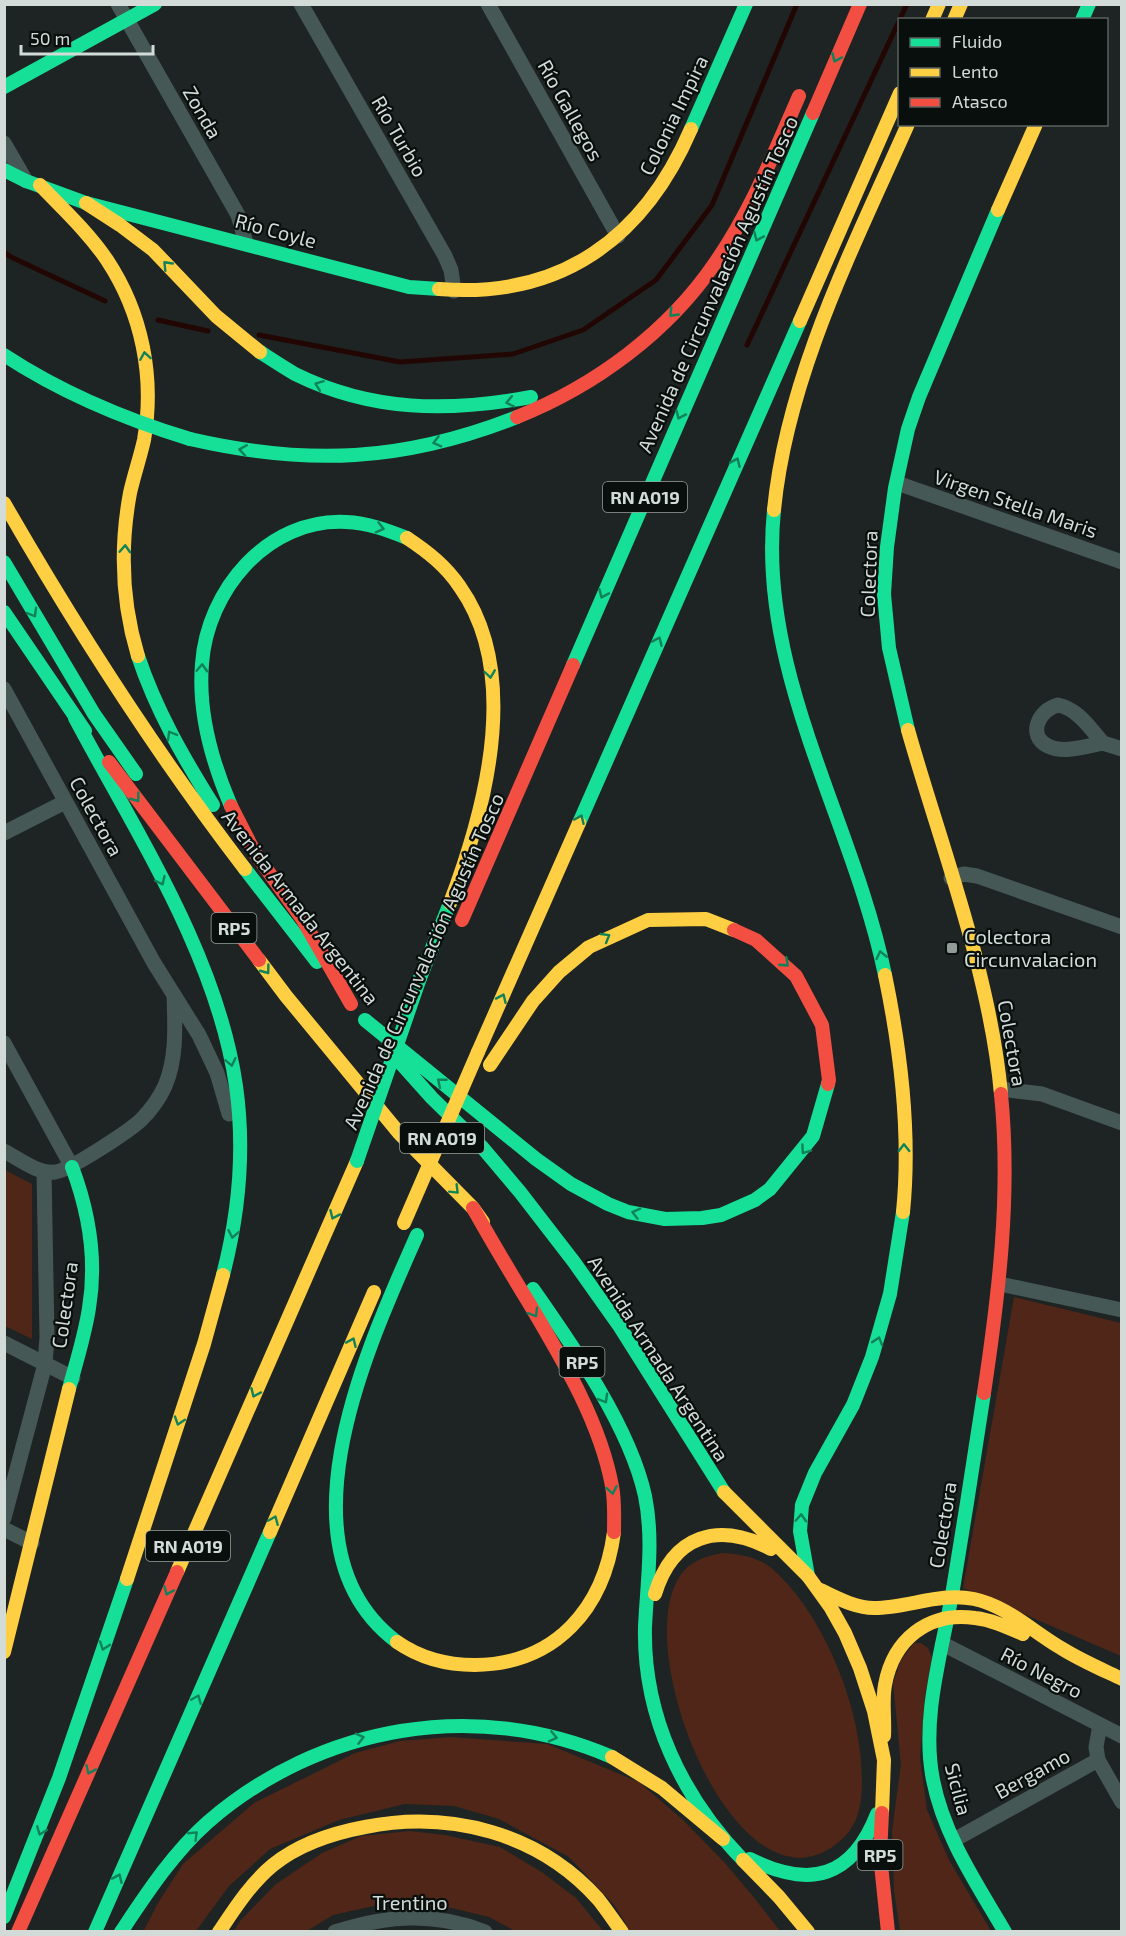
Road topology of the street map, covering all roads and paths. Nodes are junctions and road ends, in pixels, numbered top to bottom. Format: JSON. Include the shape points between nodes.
{"nodes":[{"id":1,"x":118,"y":4,"type":"edge"},
{"id":2,"x":155,"y":4,"type":"edge"},
{"id":3,"x":301,"y":4,"type":"edge"},
{"id":4,"x":488,"y":4,"type":"edge"},
{"id":5,"x":860,"y":4,"type":"edge"},
{"id":6,"x":939,"y":4,"type":"edge"},
{"id":7,"x":961,"y":4,"type":"edge"},
{"id":8,"x":1089,"y":4,"type":"edge"},
{"id":9,"x":742,"y":6,"type":"edge"},
{"id":10,"x":933,"y":18,"type":"edge"},
{"id":11,"x":955,"y":18,"type":"edge"},
{"id":12,"x":1083,"y":18,"type":"edge"},
{"id":13,"x":126,"y":20,"type":"junction"},
{"id":14,"x":4,"y":87,"type":"edge"},
{"id":15,"x":803,"y":87,"type":"dead end"},
{"id":16,"x":898,"y":98,"type":"edge"},
{"id":17,"x":907,"y":126,"type":"edge"},
{"id":18,"x":1035,"y":126,"type":"edge"},
{"id":19,"x":4,"y":143,"type":"edge"},
{"id":20,"x":4,"y":170,"type":"edge"},
{"id":21,"x":33,"y":183,"type":"junction"},
{"id":22,"x":86,"y":203,"type":"junction"},
{"id":23,"x":618,"y":236,"type":"junction"},
{"id":24,"x":246,"y":243,"type":"junction"},
{"id":25,"x":561,"y":273,"type":"joint"},
{"id":26,"x":454,"y":291,"type":"junction"},
{"id":27,"x":4,"y":355,"type":"edge"},
{"id":28,"x":605,"y":370,"type":"junction"},
{"id":29,"x":897,"y":483,"type":"junction"},
{"id":30,"x":4,"y":503,"type":"edge"},
{"id":31,"x":4,"y":562,"type":"edge"},
{"id":32,"x":1122,"y":562,"type":"edge"},
{"id":33,"x":4,"y":612,"type":"edge"},
{"id":34,"x":4,"y":689,"type":"edge"},
{"id":35,"x":75,"y":718,"type":"junction"},
{"id":36,"x":1103,"y":743,"type":"dead end"},
{"id":37,"x":1122,"y":749,"type":"edge"},
{"id":38,"x":143,"y":782,"type":"dead end"},
{"id":39,"x":65,"y":802,"type":"junction"},
{"id":40,"x":163,"y":810,"type":"dead end"},
{"id":41,"x":4,"y":833,"type":"edge"},
{"id":42,"x":951,"y":878,"type":"junction"},
{"id":43,"x":259,"y":889,"type":"junction"},
{"id":44,"x":1122,"y":927,"type":"edge"},
{"id":45,"x":455,"y":937,"type":"dead end"},
{"id":46,"x":174,"y":992,"type":"junction"},
{"id":47,"x":426,"y":1002,"type":"dead end"},
{"id":48,"x":351,"y":1004,"type":"junction"},
{"id":49,"x":365,"y":1020,"type":"junction"},
{"id":50,"x":4,"y":1043,"type":"edge"},
{"id":51,"x":1001,"y":1089,"type":"junction"},
{"id":52,"x":1122,"y":1123,"type":"edge"},
{"id":53,"x":399,"y":1133,"type":"junction"},
{"id":54,"x":442,"y":1136,"type":"junction"},
{"id":55,"x":4,"y":1151,"type":"edge"},
{"id":56,"x":357,"y":1161,"type":"junction"},
{"id":57,"x":72,"y":1167,"type":"junction"},
{"id":58,"x":44,"y":1172,"type":"junction"},
{"id":59,"x":240,"y":1176,"type":"junction"},
{"id":60,"x":472,"y":1208,"type":"junction"},
{"id":61,"x":402,"y":1228,"type":"dead end"},
{"id":62,"x":381,"y":1275,"type":"dead end"},
{"id":63,"x":1000,"y":1284,"type":"junction"},
{"id":64,"x":1122,"y":1310,"type":"edge"},
{"id":65,"x":4,"y":1343,"type":"edge"},
{"id":66,"x":45,"y":1364,"type":"junction"},
{"id":67,"x":73,"y":1378,"type":"junction"},
{"id":68,"x":4,"y":1518,"type":"edge"},
{"id":69,"x":4,"y":1529,"type":"edge"},
{"id":70,"x":32,"y":1542,"type":"junction"},
{"id":71,"x":797,"y":1565,"type":"junction"},
{"id":72,"x":808,"y":1576,"type":"junction"},
{"id":73,"x":818,"y":1589,"type":"junction"},
{"id":74,"x":952,"y":1596,"type":"junction"},
{"id":75,"x":948,"y":1616,"type":"junction"},
{"id":76,"x":645,"y":1640,"type":"junction"},
{"id":77,"x":943,"y":1644,"type":"junction"},
{"id":78,"x":1060,"y":1647,"type":"junction"},
{"id":79,"x":4,"y":1652,"type":"edge"},
{"id":80,"x":1122,"y":1679,"type":"edge"},
{"id":81,"x":1100,"y":1725,"type":"junction"},
{"id":82,"x":1122,"y":1736,"type":"edge"},
{"id":83,"x":884,"y":1760,"type":"junction"},
{"id":84,"x":1098,"y":1760,"type":"junction"},
{"id":85,"x":884,"y":1777,"type":"junction"},
{"id":86,"x":1122,"y":1802,"type":"edge"},
{"id":87,"x":954,"y":1840,"type":"junction"},
{"id":88,"x":726,"y":1842,"type":"junction"},
{"id":89,"x":4,"y":1917,"type":"edge"},
{"id":90,"x":18,"y":1932,"type":"edge"},
{"id":91,"x":95,"y":1932,"type":"edge"},
{"id":92,"x":121,"y":1932,"type":"edge"},
{"id":93,"x":219,"y":1932,"type":"edge"},
{"id":94,"x":335,"y":1932,"type":"edge"},
{"id":95,"x":485,"y":1932,"type":"edge"},
{"id":96,"x":622,"y":1932,"type":"edge"},
{"id":97,"x":808,"y":1932,"type":"edge"},
{"id":98,"x":888,"y":1932,"type":"edge"},
{"id":99,"x":1005,"y":1932,"type":"edge"}],
"edges":[{"from":1,"to":13,"type":"street","name":"Zonda"},
{"from":2,"to":13,"type":"main road"},
{"from":3,"to":26,"type":"street","name":"Río Turbio","via":[[445,256]]},
{"from":4,"to":23,"type":"street","name":"Río Gallegos"},
{"from":5,"to":45,"type":"main road","name":"Avenida de Circunvalación Agustín Tosco","number":"RN A019","one_way":true},
{"from":6,"to":10,"type":"main road"},
{"from":7,"to":11,"type":"main road"},
{"from":8,"to":12,"type":"main road"},
{"from":9,"to":23,"type":"main road","name":"Colonia Impira","via":[[678,159],[644,210]]},
{"from":13,"to":14,"type":"main road"},
{"from":13,"to":24,"type":"street","name":"Zonda","via":[[238,215]]},
{"from":15,"to":28,"type":"main road","one_way":true,"via":[[739,222],[700,283],[654,332]]},
{"from":54,"to":16,"type":"main road","number":"RN A019","one_way":true,"bridge":true},
{"from":72,"to":17,"type":"main road","one_way":true,"via":[[801,1544],[802,1502],[860,1389],[893,1283],[903,1206],[904,1125],[900,1066],[880,950],[804,725],[784,651],[775,604],[773,514],[783,445],[798,386]]},
{"from":18,"to":29,"type":"main road","name":"Colectora","via":[[915,410]]},
{"from":19,"to":21,"type":"street"},
{"from":20,"to":21,"type":"main road"},
{"from":21,"to":22,"type":"main road","name":"Río Coyle"},
{"from":43,"to":21,"type":"main road","one_way":true,"via":[[163,722],[134,642],[124,554],[127,514],[148,407],[146,358],[139,328],[126,292],[92,239]]},
{"from":22,"to":24,"type":"main road","name":"Río Coyle"},
{"from":28,"to":22,"type":"main road","one_way":true,"via":[[534,397],[482,407],[433,410],[382,404],[335,391],[289,371],[246,343],[154,252]]},
{"from":23,"to":25,"type":"main road","name":"Colonia Impira","via":[[588,260]]},
{"from":24,"to":26,"type":"main road","name":"Río Coyle","via":[[409,287]]},
{"from":25,"to":26,"type":"main road","name":"Río Coyle","via":[[481,291]]},
{"from":28,"to":27,"type":"main road","one_way":true,"bridge":true,"via":[[558,398],[478,432],[404,450],[332,457],[240,450],[157,430],[64,391]]},
{"from":29,"to":32,"type":"street","name":"Virgen Stella Maris"},
{"from":29,"to":42,"type":"main road","name":"Colectora","via":[[885,576],[892,662]]},
{"from":30,"to":43,"type":"main road","name":"Avenida Armada Argentina","number":"RP5","via":[[117,691]]},
{"from":31,"to":38,"type":"main road","one_way":true,"via":[[94,714]]},
{"from":33,"to":35,"type":"main road","name":"Avenida Armada Argentina","number":"RP5"},
{"from":34,"to":39,"type":"street","name":"Colectora"},
{"from":35,"to":53,"type":"main road","name":"Avenida Armada Argentina","number":"RP5","one_way":true,"via":[[285,996]]},
{"from":35,"to":59,"type":"main road","one_way":true,"via":[[152,860],[206,981],[236,1087]]},
{"from":36,"to":37,"type":"street"},
{"from":39,"to":41,"type":"street"},
{"from":39,"to":46,"type":"street","name":"Colectora"},
{"from":40,"to":53,"type":"main road","via":[[349,1053]]},
{"from":42,"to":44,"type":"street","via":[[977,876]]},
{"from":42,"to":51,"type":"main road","name":"Colectora","via":[[987,1006]]},
{"from":43,"to":48,"type":"main road","name":"Avenida Armada Argentina","number":"RP5"},
{"from":46,"to":57,"type":"street","via":[[171,1068],[155,1105],[139,1122]]},
{"from":46,"to":59,"type":"street","name":"Colectora","via":[[217,1073]]},
{"from":47,"to":56,"type":"main road","name":"Avenida de Circunvalación Agustín Tosco","number":"RN A019","bridge":true},
{"from":48,"to":49,"type":"main road","name":"Avenida Armada Argentina","number":"RP5"},
{"from":48,"to":56,"type":"main road","one_way":true,"bridge":true,"via":[[239,821],[216,765],[203,711],[202,662],[213,614],[224,592],[251,557],[268,543],[303,527],[346,522],[387,529],[410,538],[444,567],[460,587],[479,625],[493,695],[490,756],[466,860],[420,978]]},
{"from":54,"to":49,"type":"main road","one_way":true,"bridge":true,"via":[[490,1065],[508,1034],[559,971],[615,932],[646,921],[698,918],[758,940],[786,964],[817,1007],[829,1061],[827,1096],[809,1144],[763,1195],[742,1207],[707,1218],[676,1220],[629,1212],[563,1179],[519,1147],[486,1117]]},
{"from":49,"to":71,"type":"main road","name":"Avenida Armada Argentina","number":"RP5","via":[[520,1192],[620,1327],[723,1491]]},
{"from":50,"to":57,"type":"street"},
{"from":51,"to":52,"type":"street","via":[[1042,1094]]},
{"from":51,"to":63,"type":"main road","name":"Colectora","via":[[1005,1182]]},
{"from":53,"to":60,"type":"main road","name":"Avenida Armada Argentina","number":"RP5","one_way":true},
{"from":60,"to":54,"type":"main road","one_way":true,"bridge":true,"via":[[565,1364],[609,1472],[615,1526],[605,1578],[579,1621],[553,1644],[524,1659],[473,1666],[424,1657],[401,1645],[377,1624],[357,1598],[344,1570],[337,1534],[336,1490],[350,1413],[419,1225]]},
{"from":54,"to":61,"type":"main road","number":"RN A019","bridge":true},
{"from":55,"to":58,"type":"street"},
{"from":56,"to":90,"type":"main road","name":"Avenida de Circunvalación Agustín Tosco","number":"RN A019","one_way":true},
{"from":57,"to":58,"type":"street"},
{"from":57,"to":67,"type":"main road","name":"Colectora","via":[[86,1208],[93,1262],[89,1310]]},
{"from":58,"to":66,"type":"street","via":[[48,1337]]},
{"from":59,"to":89,"type":"main road","one_way":true,"via":[[226,1269],[206,1337],[70,1748]]},
{"from":60,"to":76,"type":"main road","name":"Avenida Armada Argentina","number":"RP5","one_way":true,"via":[[516,1264],[577,1354],[628,1443],[645,1492],[650,1534]]},
{"from":91,"to":62,"type":"main road","number":"RN A019","one_way":true},
{"from":63,"to":64,"type":"street"},
{"from":63,"to":74,"type":"main road","name":"Colectora"},
{"from":65,"to":66,"type":"street"},
{"from":66,"to":67,"type":"street"},
{"from":66,"to":68,"type":"street"},
{"from":67,"to":70,"type":"main road","name":"Colectora"},
{"from":69,"to":70,"type":"street"},
{"from":70,"to":79,"type":"main road","name":"Colectora"},
{"from":71,"to":72,"type":"main road","name":"Avenida Armada Argentina"},
{"from":71,"to":76,"type":"main road","name":"Avenida Armada Argentina","via":[[759,1541],[741,1535],[705,1537],[691,1542],[675,1554],[663,1571]]},
{"from":72,"to":73,"type":"main road","name":"Avenida Armada Argentina"},
{"from":73,"to":74,"type":"main road","name":"Río Negro","via":[[848,1603],[872,1608]]},
{"from":73,"to":83,"type":"main road","name":"Avenida Armada Argentina","via":[[845,1633],[860,1668]]},
{"from":74,"to":75,"type":"main road","name":"Colectora"},
{"from":74,"to":78,"type":"main road","name":"Río Negro","via":[[1000,1608]]},
{"from":75,"to":77,"type":"main road","name":"Colectora"},
{"from":75,"to":78,"type":"main road","name":"Río Negro","via":[[996,1623]]},
{"from":75,"to":83,"type":"main road","via":[[918,1627],[901,1642],[890,1665],[885,1687]]},
{"from":76,"to":88,"type":"main road","name":"Avenida Armada Argentina","via":[[654,1710],[662,1730],[680,1774]]},
{"from":77,"to":81,"type":"street","name":"Río Negro"},
{"from":77,"to":87,"type":"main road","name":"Sicilia","via":[[933,1695],[930,1757],[939,1803]]},
{"from":78,"to":80,"type":"main road","name":"Río Negro"},
{"from":81,"to":82,"type":"street","name":"Río Negro"},
{"from":81,"to":84,"type":"street"},
{"from":83,"to":85,"type":"main road","name":"Avenida Armada Argentina"},
{"from":84,"to":86,"type":"street"},
{"from":84,"to":87,"type":"street","name":"Bergamo"},
{"from":85,"to":88,"type":"main road","name":"Avenida Armada Argentina","via":[[868,1839],[856,1854],[827,1873],[791,1876],[771,1870]]},
{"from":85,"to":98,"type":"main road","name":"Avenida Armada Argentina","number":"RP5","via":[[880,1855]]},
{"from":87,"to":99,"type":"main road","name":"Sicilia"},
{"from":92,"to":88,"type":"main road","one_way":true,"via":[[153,1880],[175,1854],[243,1793],[322,1750],[406,1729],[491,1726],[547,1735],[595,1749],[652,1781]]},
{"from":88,"to":97,"type":"main road","name":"Avenida Armada Argentina"},
{"from":93,"to":96,"type":"main road","via":[[251,1888],[280,1860],[341,1832],[409,1819],[484,1827],[529,1846],[587,1887]]},
{"from":94,"to":95,"type":"street","name":"Trentino","via":[[371,1921],[430,1918]]}]}
